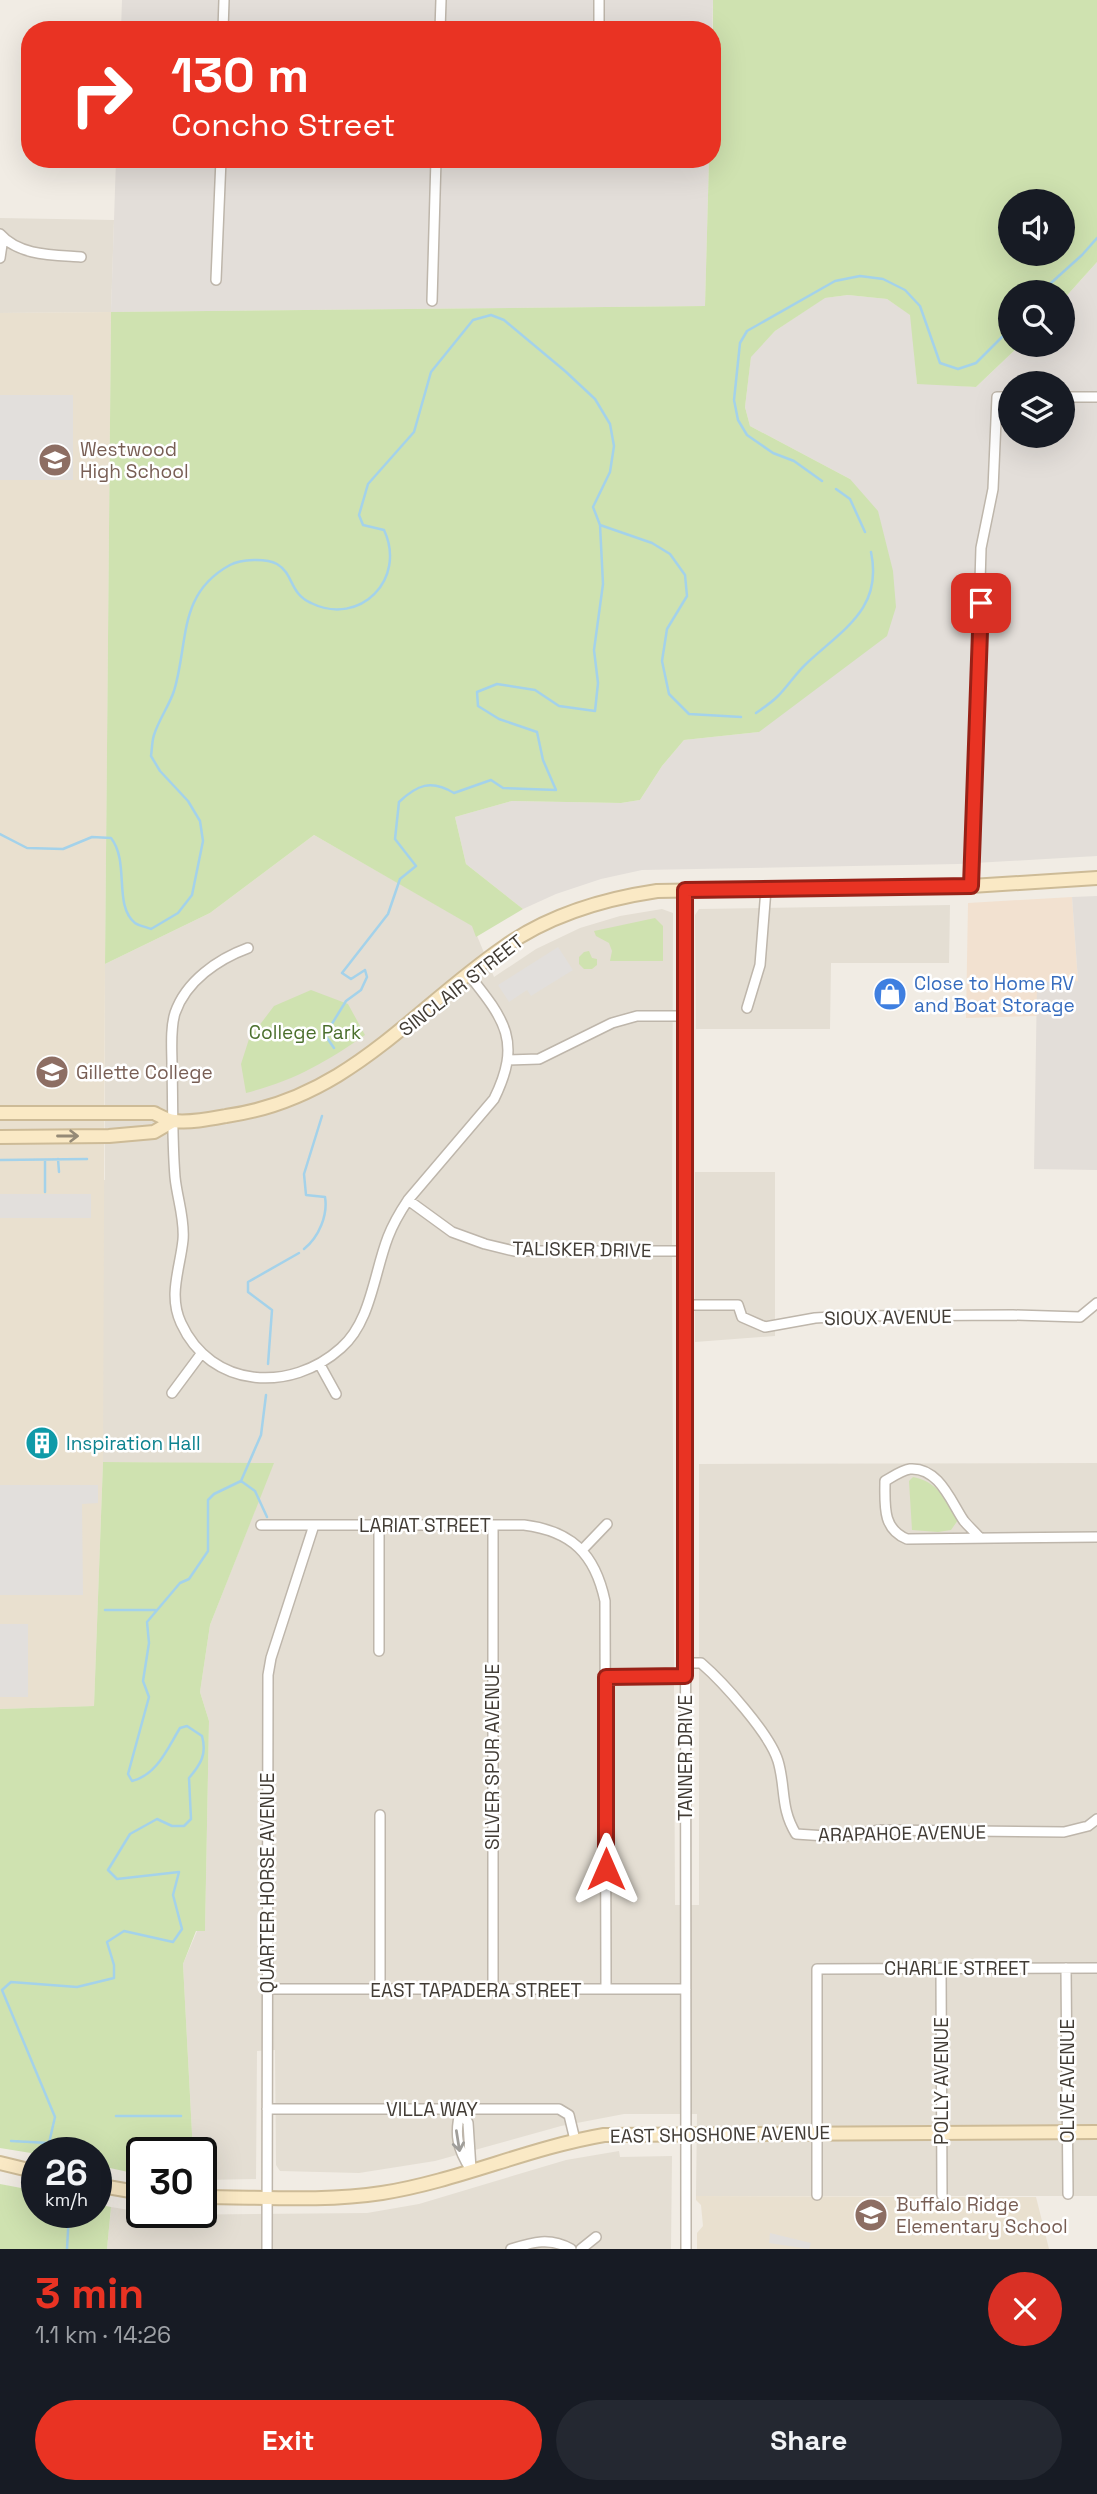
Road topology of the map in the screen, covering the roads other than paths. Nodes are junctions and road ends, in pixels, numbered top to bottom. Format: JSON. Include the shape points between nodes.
{"nodes":[{"id":1,"x":224,"y":0,"type":"edge"},
{"id":2,"x":441,"y":0,"type":"edge"},
{"id":3,"x":599,"y":0,"type":"edge"},
{"id":4,"x":223,"y":21,"type":"edge"},
{"id":5,"x":440,"y":21,"type":"edge"},
{"id":6,"x":599,"y":21,"type":"edge"},
{"id":7,"x":221,"y":168,"type":"edge"},
{"id":8,"x":436,"y":168,"type":"edge"},
{"id":9,"x":2,"y":236,"type":"edge"},
{"id":10,"x":80,"y":257,"type":"dead end"},
{"id":11,"x":0,"y":258,"type":"edge"},
{"id":12,"x":216,"y":280,"type":"dead end"},
{"id":13,"x":432,"y":301,"type":"dead end"},
{"id":14,"x":998,"y":397,"type":"edge"},
{"id":15,"x":1075,"y":397,"type":"edge"},
{"id":16,"x":1097,"y":397,"type":"edge"},
{"id":17,"x":1097,"y":878,"type":"edge"},
{"id":18,"x":971,"y":886,"type":"junction"},
{"id":19,"x":766,"y":888,"type":"junction"},
{"id":20,"x":685,"y":890,"type":"junction"},
{"id":21,"x":247,"y":948,"type":"dead end"},
{"id":22,"x":469,"y":975,"type":"junction"},
{"id":23,"x":747,"y":1008,"type":"dead end"},
{"id":24,"x":685,"y":1016,"type":"junction"},
{"id":25,"x":508,"y":1060,"type":"junction"},
{"id":26,"x":0,"y":1114,"type":"edge"},
{"id":27,"x":173,"y":1121,"type":"junction"},
{"id":28,"x":0,"y":1137,"type":"edge"},
{"id":29,"x":408,"y":1200,"type":"junction"},
{"id":30,"x":685,"y":1251,"type":"junction"},
{"id":31,"x":1097,"y":1303,"type":"edge"},
{"id":32,"x":685,"y":1306,"type":"junction"},
{"id":33,"x":201,"y":1354,"type":"junction"},
{"id":34,"x":320,"y":1364,"type":"junction"},
{"id":35,"x":172,"y":1393,"type":"dead end"},
{"id":36,"x":336,"y":1394,"type":"dead end"},
{"id":37,"x":607,"y":1524,"type":"dead end"},
{"id":38,"x":261,"y":1525,"type":"dead end"},
{"id":39,"x":314,"y":1525,"type":"junction"},
{"id":40,"x":379,"y":1525,"type":"junction"},
{"id":41,"x":493,"y":1525,"type":"junction"},
{"id":42,"x":979,"y":1537,"type":"junction"},
{"id":43,"x":1097,"y":1537,"type":"edge"},
{"id":44,"x":583,"y":1549,"type":"junction"},
{"id":45,"x":379,"y":1651,"type":"dead end"},
{"id":46,"x":685,"y":1663,"type":"junction"},
{"id":47,"x":685,"y":1676,"type":"junction"},
{"id":48,"x":606,"y":1677,"type":"junction"},
{"id":49,"x":380,"y":1815,"type":"dead end"},
{"id":50,"x":1097,"y":1819,"type":"edge"},
{"id":51,"x":941,"y":1968,"type":"junction"},
{"id":52,"x":1066,"y":1968,"type":"junction"},
{"id":53,"x":1097,"y":1968,"type":"edge"},
{"id":54,"x":267,"y":1989,"type":"junction"},
{"id":55,"x":606,"y":1989,"type":"junction"},
{"id":56,"x":685,"y":1989,"type":"junction"},
{"id":57,"x":380,"y":1990,"type":"junction"},
{"id":58,"x":493,"y":1990,"type":"junction"},
{"id":59,"x":267,"y":2109,"type":"junction"},
{"id":60,"x":461,"y":2109,"type":"junction"},
{"id":61,"x":942,"y":2132,"type":"junction"},
{"id":62,"x":1097,"y":2132,"type":"edge"},
{"id":63,"x":686,"y":2133,"type":"junction"},
{"id":64,"x":817,"y":2133,"type":"junction"},
{"id":65,"x":1067,"y":2133,"type":"junction"},
{"id":66,"x":575,"y":2140,"type":"junction"},
{"id":67,"x":0,"y":2163,"type":"edge"},
{"id":68,"x":21,"y":2168,"type":"edge"},
{"id":69,"x":471,"y":2170,"type":"junction"},
{"id":70,"x":1068,"y":2194,"type":"dead end"},
{"id":71,"x":817,"y":2195,"type":"dead end"},
{"id":72,"x":942,"y":2195,"type":"dead end"},
{"id":73,"x":217,"y":2197,"type":"edge"},
{"id":74,"x":267,"y":2197,"type":"junction"},
{"id":75,"x":596,"y":2237,"type":"dead end"},
{"id":76,"x":267,"y":2249,"type":"edge"},
{"id":77,"x":511,"y":2249,"type":"edge"},
{"id":78,"x":570,"y":2249,"type":"edge"},
{"id":79,"x":582,"y":2249,"type":"edge"},
{"id":80,"x":685,"y":2249,"type":"edge"}],
"edges":[{"from":1,"to":4,"type":"street"},
{"from":2,"to":5,"type":"street"},
{"from":3,"to":6,"type":"street"},
{"from":7,"to":12,"type":"street"},
{"from":8,"to":13,"type":"street"},
{"from":9,"to":10,"type":"street","via":[[24,250]]},
{"from":9,"to":11,"type":"street"},
{"from":14,"to":18,"type":"street","via":[[993,489],[981,548]]},
{"from":15,"to":16,"type":"street"},
{"from":17,"to":18,"type":"street","name":"SINCLAIR STREET"},
{"from":18,"to":19,"type":"street","name":"SINCLAIR STREET"},
{"from":19,"to":20,"type":"street","name":"SINCLAIR STREET"},
{"from":19,"to":23,"type":"street","via":[[761,965]]},
{"from":20,"to":22,"type":"street","name":"SINCLAIR STREET","via":[[621,896],[584,907],[504,946]]},
{"from":20,"to":24,"type":"street","name":"TANNER DRIVE"},
{"from":21,"to":27,"type":"street","via":[[226,956],[198,978],[175,1013]]},
{"from":22,"to":25,"type":"street","via":[[502,1019]]},
{"from":22,"to":27,"type":"street","name":"SINCLAIR STREET","via":[[338,1076],[272,1106]]},
{"from":24,"to":25,"type":"street","via":[[637,1016],[612,1023],[539,1059]]},
{"from":24,"to":30,"type":"street","name":"TANNER DRIVE"},
{"from":25,"to":29,"type":"street","via":[[494,1099]]},
{"from":26,"to":27,"type":"street","name":"SINCLAIR STREET","via":[[154,1113]]},
{"from":28,"to":27,"type":"street","name":"SINCLAIR STREET","one_way":true,"via":[[154,1132]]},
{"from":27,"to":33,"type":"street","via":[[183,1240],[175,1298],[180,1321]]},
{"from":29,"to":30,"type":"street","name":"TALISKER DRIVE","via":[[452,1232],[514,1251]]},
{"from":29,"to":34,"type":"street","via":[[388,1238],[357,1328],[343,1347]]},
{"from":30,"to":32,"type":"street","name":"TANNER DRIVE"},
{"from":31,"to":32,"type":"street","name":"SIOUX AVENUE","via":[[1080,1317],[848,1316],[765,1327],[742,1317],[738,1305]]},
{"from":32,"to":46,"type":"street","name":"TANNER DRIVE"},
{"from":33,"to":34,"type":"street","via":[[233,1373],[256,1378],[290,1376]]},
{"from":33,"to":35,"type":"street"},
{"from":34,"to":36,"type":"street"},
{"from":37,"to":44,"type":"street"},
{"from":38,"to":39,"type":"street","name":"LARIAT STREET"},
{"from":39,"to":40,"type":"street","name":"LARIAT STREET"},
{"from":39,"to":54,"type":"street","name":"QUARTER HORSE AVENUE","via":[[268,1675]]},
{"from":40,"to":41,"type":"street","name":"LARIAT STREET"},
{"from":40,"to":45,"type":"street"},
{"from":41,"to":44,"type":"street","name":"LARIAT STREET","via":[[544,1527]]},
{"from":41,"to":58,"type":"street","name":"SILVER SPUR AVENUE"},
{"from":42,"to":42,"type":"street","via":[[907,1539],[897,1535],[887,1522],[885,1481],[909,1469],[933,1477]]},
{"from":42,"to":43,"type":"street"},
{"from":44,"to":48,"type":"street","via":[[602,1584]]},
{"from":46,"to":47,"type":"street","name":"TANNER DRIVE"},
{"from":46,"to":50,"type":"street","name":"ARAPAHOE AVENUE","via":[[701,1663],[723,1682],[759,1729],[778,1759],[787,1819],[796,1834],[1063,1832]]},
{"from":47,"to":48,"type":"street"},
{"from":47,"to":56,"type":"street","name":"TANNER DRIVE"},
{"from":48,"to":55,"type":"street"},
{"from":49,"to":57,"type":"street"},
{"from":51,"to":52,"type":"street","name":"CHARLIE STREET"},
{"from":51,"to":61,"type":"street","name":"POLLY AVENUE"},
{"from":51,"to":64,"type":"street","name":"CHARLIE STREET","via":[[817,1969]]},
{"from":52,"to":53,"type":"street","name":"CHARLIE STREET"},
{"from":52,"to":65,"type":"street","name":"OLIVE AVENUE"},
{"from":54,"to":57,"type":"street","name":"EAST TAPADERA STREET"},
{"from":54,"to":59,"type":"street","name":"QUARTER HORSE AVENUE"},
{"from":55,"to":56,"type":"street","name":"EAST TAPADERA STREET"},
{"from":55,"to":58,"type":"street","name":"EAST TAPADERA STREET"},
{"from":56,"to":63,"type":"street","name":"TANNER DRIVE"},
{"from":57,"to":58,"type":"street","name":"EAST TAPADERA STREET"},
{"from":59,"to":60,"type":"street","name":"VILLA WAY"},
{"from":59,"to":74,"type":"street","name":"QUARTER HORSE AVENUE"},
{"from":60,"to":66,"type":"street","name":"VILLA WAY","via":[[559,2109],[569,2115]]},
{"from":60,"to":69,"type":"street","via":[[468,2123]]},
{"from":61,"to":64,"type":"street","name":"EAST SHOSHONE AVENUE"},
{"from":61,"to":65,"type":"street","name":"EAST SHOSHONE AVENUE"},
{"from":61,"to":72,"type":"street","name":"POLLY AVENUE"},
{"from":62,"to":65,"type":"street","name":"EAST SHOSHONE AVENUE"},
{"from":63,"to":64,"type":"street","name":"EAST SHOSHONE AVENUE"},
{"from":63,"to":66,"type":"street","name":"EAST SHOSHONE AVENUE"},
{"from":63,"to":80,"type":"street","name":"TANNER DRIVE"},
{"from":64,"to":71,"type":"street"},
{"from":65,"to":70,"type":"street","name":"OLIVE AVENUE"},
{"from":66,"to":69,"type":"street","name":"EAST SHOSHONE AVENUE"},
{"from":67,"to":68,"type":"street"},
{"from":69,"to":74,"type":"street","name":"EAST SHOSHONE AVENUE","via":[[381,2193]]},
{"from":73,"to":74,"type":"street","name":"EAST SHOSHONE AVENUE"},
{"from":74,"to":76,"type":"street","name":"QUARTER HORSE AVENUE"},
{"from":75,"to":79,"type":"street"},
{"from":77,"to":78,"type":"street","via":[[535,2241],[558,2242]]}]}
